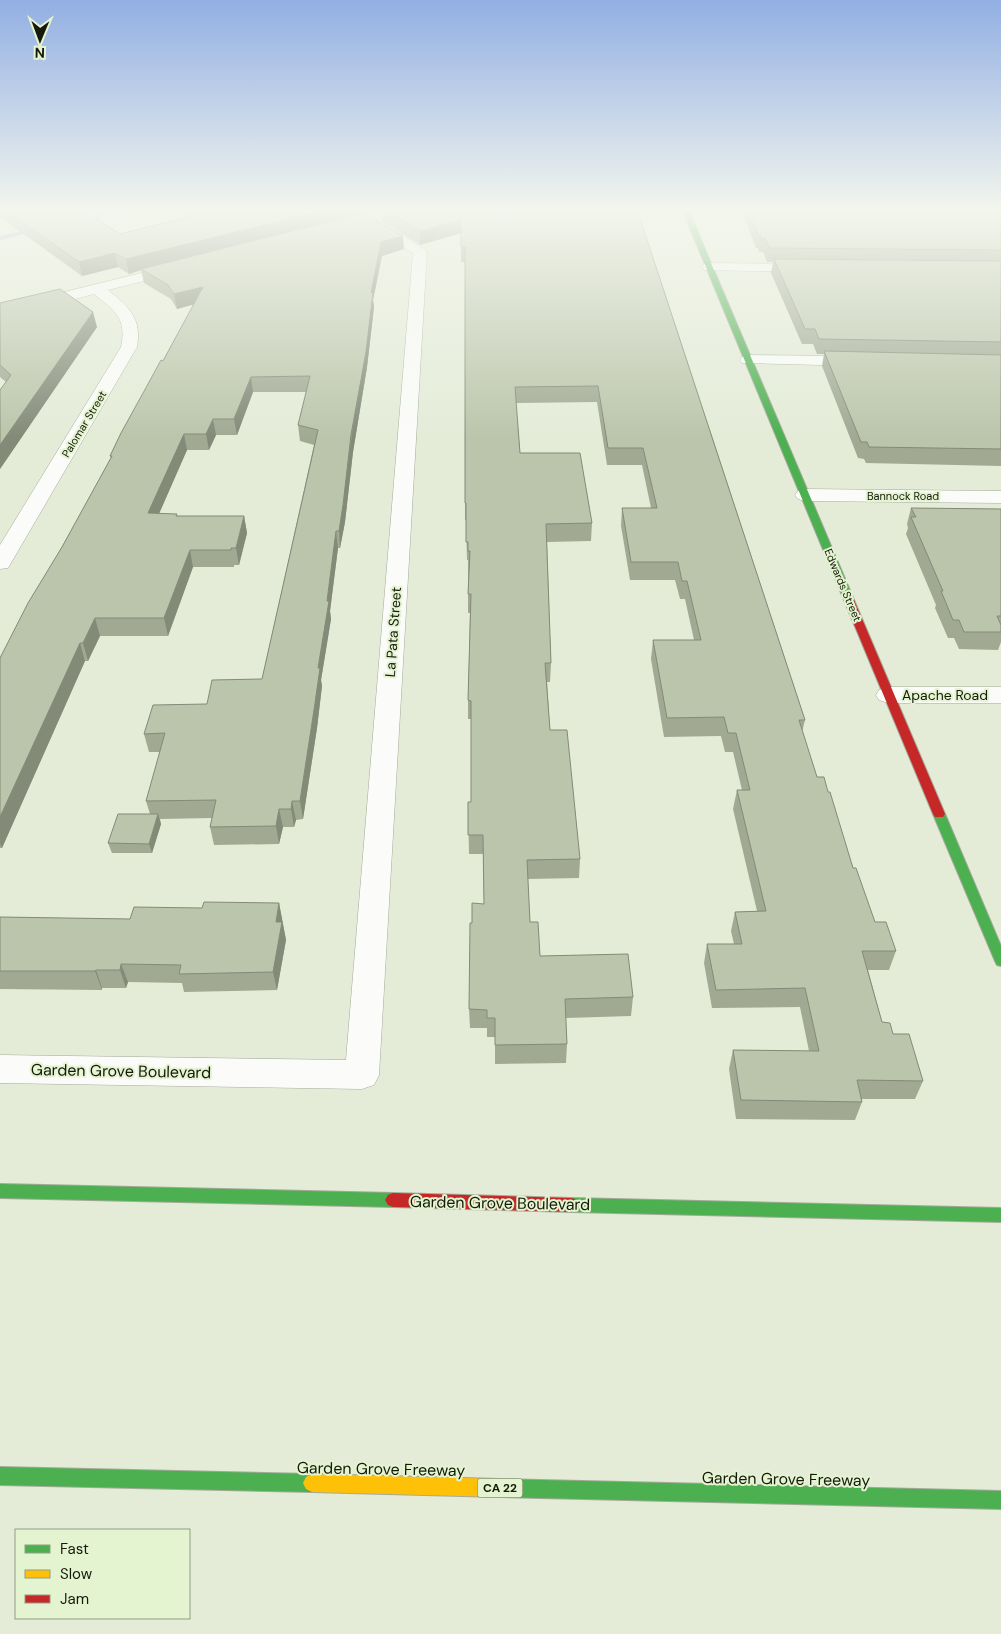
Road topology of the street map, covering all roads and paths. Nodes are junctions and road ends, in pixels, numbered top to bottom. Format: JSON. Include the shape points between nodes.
{"nodes":[{"id":1,"x":108,"y":285,"type":"edge"},
{"id":2,"x":418,"y":285,"type":"edge"},
{"id":3,"x":717,"y":285,"type":"edge"},
{"id":4,"x":97,"y":288,"type":"junction"},
{"id":5,"x":0,"y":313,"type":"edge"},
{"id":6,"x":748,"y":360,"type":"junction"},
{"id":7,"x":875,"y":362,"type":"edge"},
{"id":8,"x":805,"y":495,"type":"junction"},
{"id":9,"x":1001,"y":497,"type":"edge"},
{"id":10,"x":0,"y":563,"type":"edge"},
{"id":11,"x":1001,"y":694,"type":"edge"},
{"id":12,"x":888,"y":695,"type":"junction"},
{"id":13,"x":1001,"y":961,"type":"edge"},
{"id":14,"x":0,"y":1069,"type":"edge"},
{"id":15,"x":362,"y":1075,"type":"joint"},
{"id":16,"x":0,"y":1191,"type":"edge"},
{"id":17,"x":1001,"y":1215,"type":"edge"},
{"id":18,"x":0,"y":1476,"type":"edge"},
{"id":19,"x":1001,"y":1500,"type":"edge"}],
"edges":[{"from":1,"to":4,"type":"street"},
{"from":2,"to":15,"type":"street","name":"La Pata Street"},
{"from":3,"to":6,"type":"main road","name":"Edwards Street"},
{"from":4,"to":5,"type":"street"},
{"from":4,"to":10,"type":"street","name":"Palomar Street","via":[[124,311],[131,322],[133,333],[129,347]]},
{"from":6,"to":7,"type":"street"},
{"from":6,"to":8,"type":"main road","name":"Edwards Street"},
{"from":8,"to":9,"type":"street","name":"Bannock Road"},
{"from":8,"to":12,"type":"main road","name":"Edwards Street"},
{"from":11,"to":12,"type":"street","name":"Apache Road"},
{"from":12,"to":13,"type":"main road","name":"Edwards Street"},
{"from":14,"to":15,"type":"street","name":"Garden Grove Boulevard"},
{"from":16,"to":17,"type":"main road","name":"Garden Grove Boulevard"},
{"from":18,"to":19,"type":"main road","name":"Garden Grove Freeway","number":"CA 22"}]}
